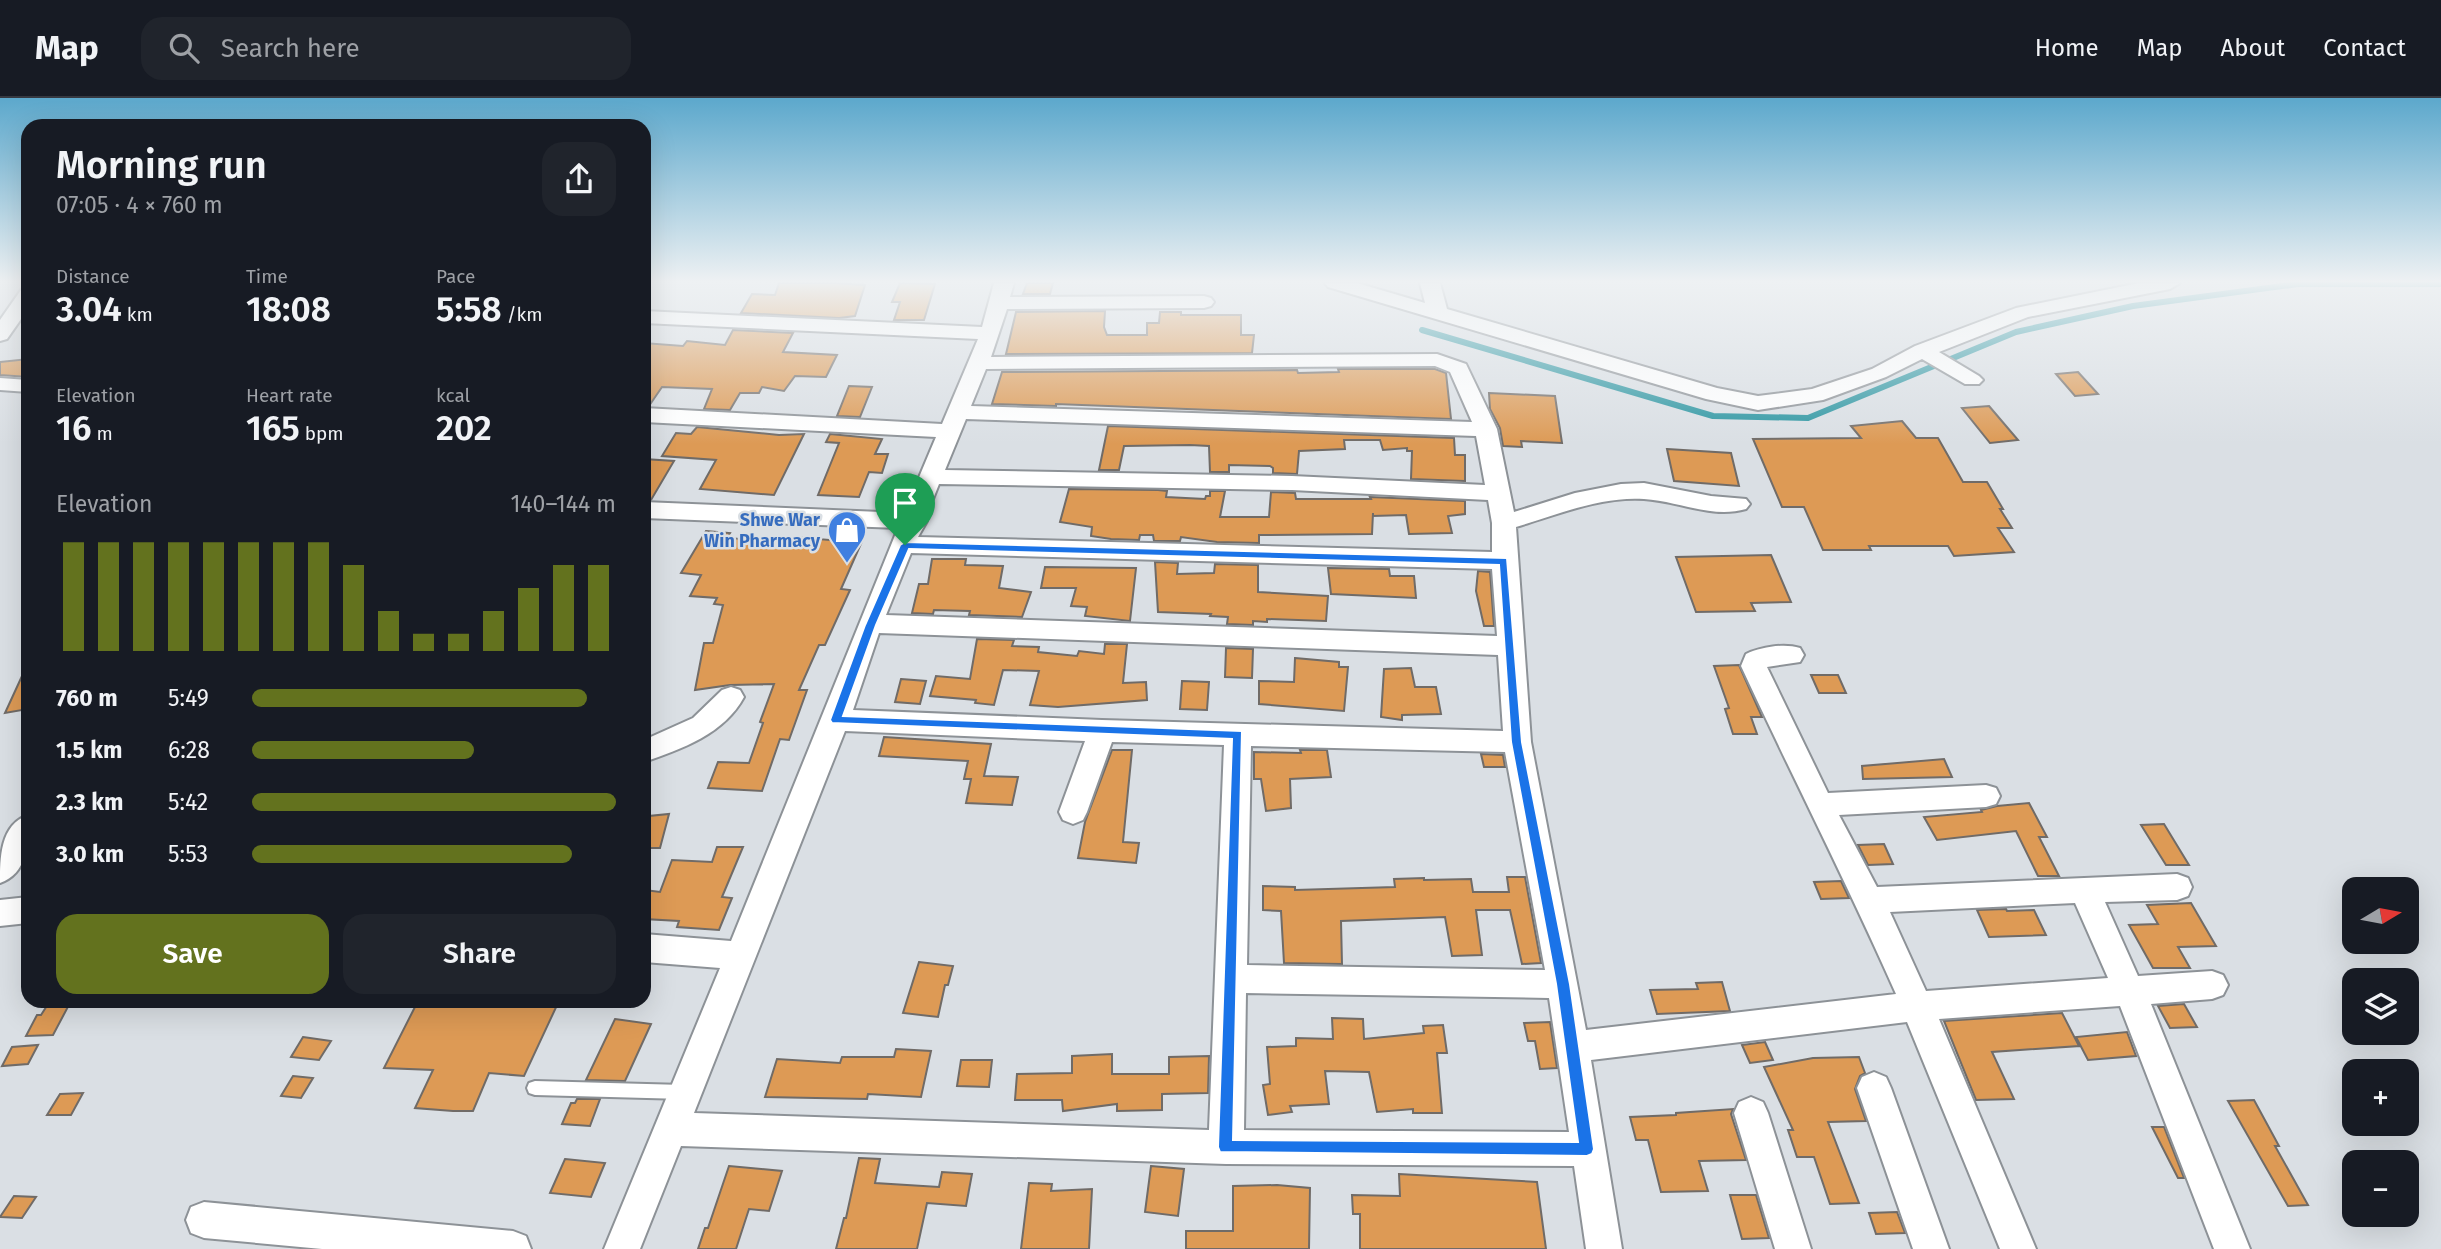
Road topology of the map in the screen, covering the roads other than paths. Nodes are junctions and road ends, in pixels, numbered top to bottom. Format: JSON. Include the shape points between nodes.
{"nodes":[{"id":1,"x":989,"y":337,"type":"edge"},
{"id":2,"x":1516,"y":337,"type":"edge"},
{"id":3,"x":1976,"y":337,"type":"edge"},
{"id":4,"x":1936,"y":358,"type":"junction"},
{"id":5,"x":978,"y":363,"type":"junction"},
{"id":6,"x":1972,"y":380,"type":"dead end"},
{"id":7,"x":0,"y":384,"type":"edge"},
{"id":8,"x":21,"y":386,"type":"edge"},
{"id":9,"x":651,"y":415,"type":"edge"},
{"id":10,"x":955,"y":421,"type":"junction"},
{"id":11,"x":1486,"y":429,"type":"junction"},
{"id":12,"x":933,"y":477,"type":"junction"},
{"id":13,"x":1498,"y":493,"type":"junction"},
{"id":14,"x":1738,"y":504,"type":"dead end"},
{"id":15,"x":651,"y":511,"type":"edge"},
{"id":16,"x":1504,"y":523,"type":"junction"},
{"id":17,"x":910,"y":533,"type":"junction"},
{"id":18,"x":1504,"y":561,"type":"junction"},
{"id":19,"x":870,"y":625,"type":"junction"},
{"id":20,"x":1510,"y":646,"type":"junction"},
{"id":21,"x":1791,"y":655,"type":"dead end"},
{"id":22,"x":731,"y":697,"type":"dead end"},
{"id":23,"x":836,"y":720,"type":"junction"},
{"id":24,"x":1102,"y":731,"type":"junction"},
{"id":25,"x":1238,"y":735,"type":"junction"},
{"id":26,"x":1517,"y":742,"type":"junction"},
{"id":27,"x":651,"y":748,"type":"edge"},
{"id":28,"x":1986,"y":796,"type":"dead end"},
{"id":29,"x":1820,"y":805,"type":"junction"},
{"id":30,"x":1073,"y":811,"type":"dead end"},
{"id":31,"x":21,"y":838,"type":"edge"},
{"id":32,"x":0,"y":871,"type":"edge"},
{"id":33,"x":2178,"y":887,"type":"dead end"},
{"id":34,"x":2084,"y":890,"type":"junction"},
{"id":35,"x":1869,"y":900,"type":"junction"},
{"id":36,"x":21,"y":911,"type":"edge"},
{"id":37,"x":0,"y":913,"type":"edge"},
{"id":38,"x":651,"y":949,"type":"edge"},
{"id":39,"x":741,"y":956,"type":"junction"},
{"id":40,"x":1233,"y":979,"type":"junction"},
{"id":41,"x":1563,"y":984,"type":"junction"},
{"id":42,"x":2212,"y":985,"type":"dead end"},
{"id":43,"x":2130,"y":992,"type":"junction"},
{"id":44,"x":1917,"y":1006,"type":"junction"},
{"id":45,"x":1573,"y":1047,"type":"junction"},
{"id":46,"x":535,"y":1088,"type":"dead end"},
{"id":47,"x":1874,"y":1088,"type":"dead end"},
{"id":48,"x":684,"y":1092,"type":"junction"},
{"id":49,"x":1751,"y":1113,"type":"dead end"},
{"id":50,"x":671,"y":1129,"type":"junction"},
{"id":51,"x":1226,"y":1147,"type":"junction"},
{"id":52,"x":1587,"y":1149,"type":"junction"},
{"id":53,"x":204,"y":1220,"type":"dead end"},
{"id":54,"x":513,"y":1249,"type":"edge"},
{"id":55,"x":622,"y":1249,"type":"edge"},
{"id":56,"x":1604,"y":1249,"type":"edge"},
{"id":57,"x":1793,"y":1249,"type":"edge"},
{"id":58,"x":1931,"y":1249,"type":"edge"},
{"id":59,"x":2018,"y":1249,"type":"edge"},
{"id":60,"x":2232,"y":1249,"type":"edge"}],
"edges":[{"from":1,"to":5,"type":"street"},
{"from":2,"to":4,"type":"street","via":[[1758,403],[1815,395],[1879,373],[1899,360]]},
{"from":3,"to":4,"type":"street"},
{"from":4,"to":6,"type":"street"},
{"from":5,"to":10,"type":"street"},
{"from":5,"to":11,"type":"street","via":[[1437,360],[1459,368]]},
{"from":7,"to":8,"type":"street"},
{"from":9,"to":10,"type":"street"},
{"from":10,"to":11,"type":"street"},
{"from":10,"to":12,"type":"street"},
{"from":11,"to":13,"type":"street"},
{"from":12,"to":13,"type":"street","via":[[1292,483]]},
{"from":12,"to":17,"type":"street"},
{"from":13,"to":16,"type":"street"},
{"from":14,"to":16,"type":"street","via":[[1621,492],[1575,500]]},
{"from":15,"to":17,"type":"street"},
{"from":16,"to":18,"type":"street"},
{"from":17,"to":18,"type":"street"},
{"from":17,"to":19,"type":"street"},
{"from":18,"to":20,"type":"street"},
{"from":19,"to":20,"type":"street"},
{"from":19,"to":23,"type":"street"},
{"from":20,"to":26,"type":"street"},
{"from":21,"to":29,"type":"street","via":[[1760,658],[1754,666]]},
{"from":22,"to":27,"type":"street","via":[[718,715],[695,732]]},
{"from":23,"to":24,"type":"street"},
{"from":23,"to":39,"type":"street"},
{"from":24,"to":25,"type":"street"},
{"from":24,"to":30,"type":"street"},
{"from":25,"to":26,"type":"street"},
{"from":25,"to":40,"type":"street"},
{"from":26,"to":41,"type":"street"},
{"from":28,"to":29,"type":"street"},
{"from":29,"to":35,"type":"street"},
{"from":31,"to":32,"type":"street"},
{"from":33,"to":34,"type":"street"},
{"from":34,"to":35,"type":"street"},
{"from":34,"to":43,"type":"street"},
{"from":35,"to":44,"type":"street"},
{"from":36,"to":37,"type":"street"},
{"from":38,"to":39,"type":"street"},
{"from":39,"to":48,"type":"street"},
{"from":40,"to":41,"type":"street"},
{"from":40,"to":51,"type":"street"},
{"from":41,"to":45,"type":"street"},
{"from":42,"to":43,"type":"street"},
{"from":43,"to":44,"type":"street"},
{"from":43,"to":60,"type":"street"},
{"from":44,"to":45,"type":"street"},
{"from":44,"to":59,"type":"street"},
{"from":45,"to":52,"type":"street"},
{"from":46,"to":48,"type":"lane"},
{"from":47,"to":58,"type":"street"},
{"from":48,"to":50,"type":"street"},
{"from":49,"to":57,"type":"street"},
{"from":50,"to":51,"type":"street"},
{"from":50,"to":55,"type":"street"},
{"from":51,"to":52,"type":"street"},
{"from":52,"to":56,"type":"street"},
{"from":53,"to":54,"type":"street"}]}
